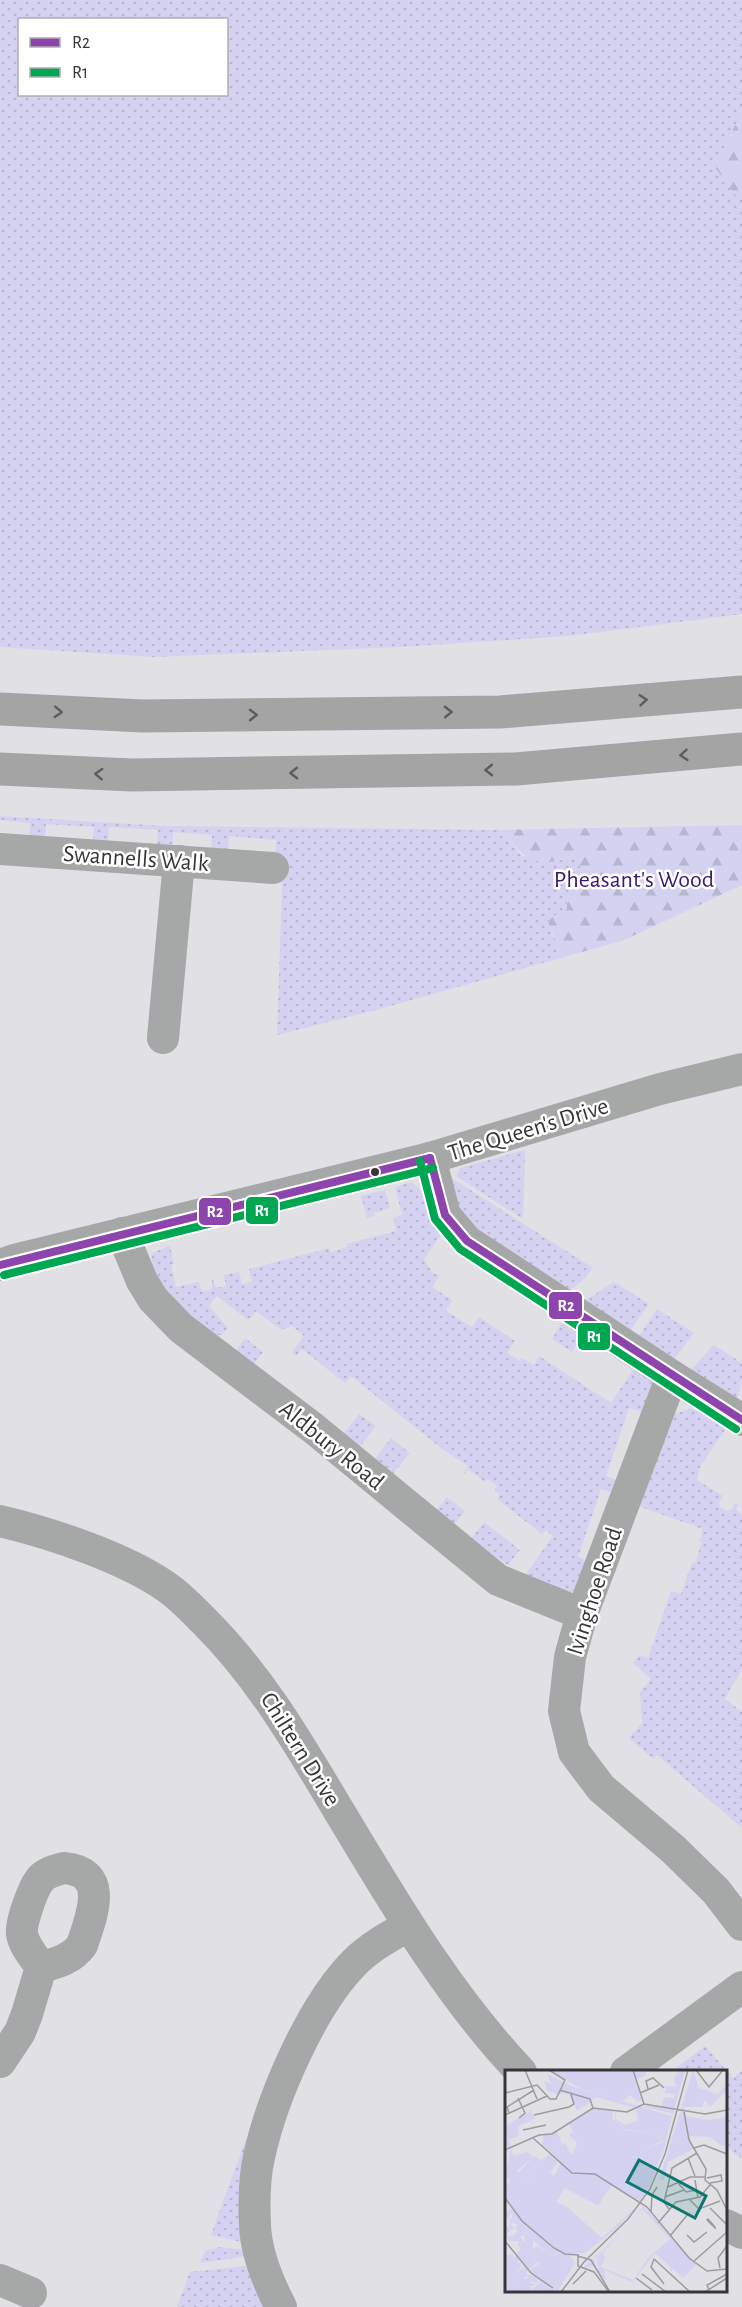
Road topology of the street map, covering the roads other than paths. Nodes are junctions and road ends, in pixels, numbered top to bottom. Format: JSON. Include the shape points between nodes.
{"nodes":[{"id":1,"x":742,"y":692,"type":"edge"},
{"id":2,"x":0,"y":709,"type":"edge"},
{"id":3,"x":742,"y":749,"type":"edge"},
{"id":4,"x":0,"y":769,"type":"edge"},
{"id":5,"x":0,"y":849,"type":"edge"},
{"id":6,"x":179,"y":861,"type":"junction"},
{"id":7,"x":273,"y":868,"type":"dead end"},
{"id":8,"x":163,"y":1038,"type":"dead end"},
{"id":9,"x":742,"y":1069,"type":"edge"},
{"id":10,"x":430,"y":1158,"type":"junction"},
{"id":11,"x":122,"y":1233,"type":"junction"},
{"id":12,"x":0,"y":1265,"type":"edge"},
{"id":13,"x":672,"y":1376,"type":"junction"},
{"id":14,"x":742,"y":1420,"type":"edge"},
{"id":15,"x":0,"y":1521,"type":"edge"},
{"id":16,"x":582,"y":1614,"type":"junction"},
{"id":17,"x":742,"y":1925,"type":"edge"},
{"id":18,"x":408,"y":1926,"type":"junction"},
{"id":19,"x":41,"y":1967,"type":"dead end"},
{"id":20,"x":742,"y":1987,"type":"edge"},
{"id":21,"x":0,"y":2062,"type":"edge"},
{"id":22,"x":519,"y":2070,"type":"edge"},
{"id":23,"x":629,"y":2070,"type":"edge"},
{"id":24,"x":727,"y":2226,"type":"edge"},
{"id":25,"x":742,"y":2233,"type":"edge"},
{"id":26,"x":0,"y":2280,"type":"edge"},
{"id":27,"x":31,"y":2293,"type":"dead end"},
{"id":28,"x":281,"y":2307,"type":"edge"}],
"edges":[{"from":2,"to":1,"type":"highway","one_way":true,"via":[[143,716],[500,712]]},
{"from":3,"to":4,"type":"highway","one_way":true,"via":[[516,769],[132,776]]},
{"from":5,"to":6,"type":"street","name":"Swannells Walk"},
{"from":6,"to":7,"type":"street","name":"Swannells Walk"},
{"from":6,"to":8,"type":"street"},
{"from":9,"to":10,"type":"street","name":"The Queen's Drive","via":[[660,1089]]},
{"from":10,"to":11,"type":"street","name":"The Queen's Drive"},
{"from":10,"to":13,"type":"street","via":[[445,1215],[467,1241]]},
{"from":11,"to":12,"type":"street","name":"The Queen's Drive"},
{"from":11,"to":16,"type":"street","name":"Aldbury Road","via":[[142,1281],[181,1328],[313,1428],[498,1580]]},
{"from":13,"to":14,"type":"street"},
{"from":13,"to":16,"type":"street","name":"Ivinghoe Road"},
{"from":15,"to":18,"type":"street","name":"Chiltern Drive","via":[[61,1539],[147,1576],[169,1589],[221,1638],[280,1712]]},
{"from":16,"to":17,"type":"street","name":"Ivinghoe Road","via":[[570,1657],[564,1711],[574,1752],[601,1788],[673,1849],[716,1891]]},
{"from":18,"to":22,"type":"street","name":"Chiltern Drive","via":[[474,2018]]},
{"from":18,"to":28,"type":"street","via":[[356,1961],[328,1994],[301,2043],[276,2103],[259,2157],[255,2226],[261,2259]]},
{"from":19,"to":21,"type":"street","via":[[20,2032]]},
{"from":20,"to":23,"type":"street"},
{"from":24,"to":25,"type":"street"},
{"from":26,"to":27,"type":"street"}]}
